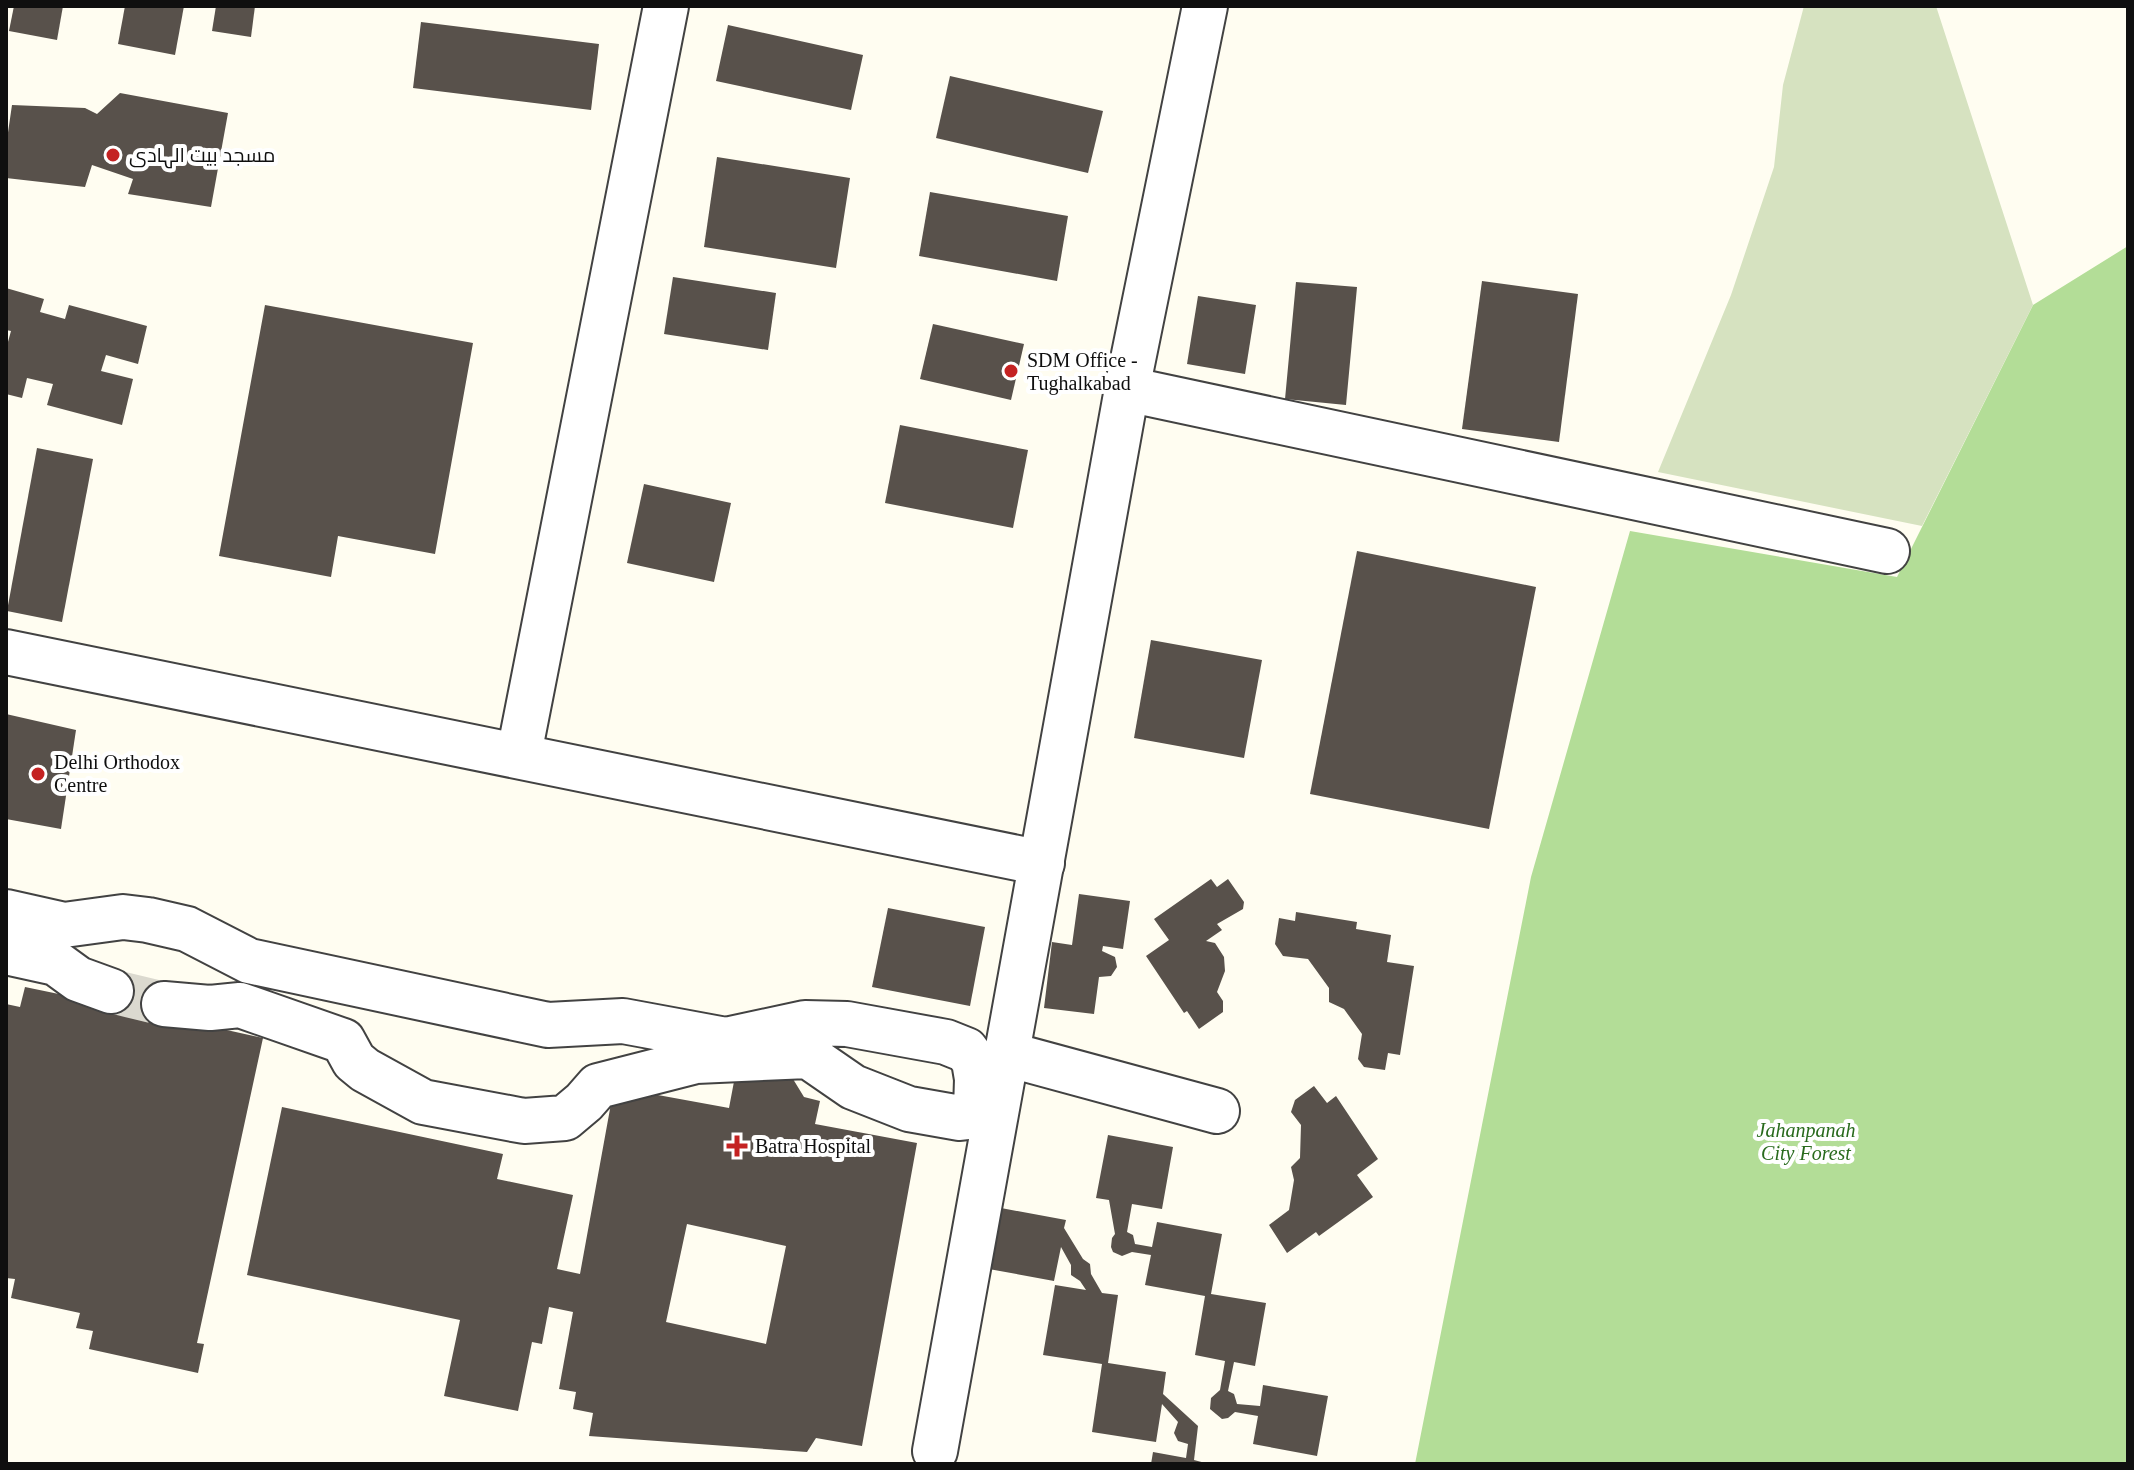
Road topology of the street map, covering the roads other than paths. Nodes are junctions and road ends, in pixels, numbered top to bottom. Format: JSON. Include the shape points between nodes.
{"nodes":[{"id":1,"x":666,"y":6,"type":"edge"},
{"id":2,"x":1205,"y":6,"type":"edge"},
{"id":3,"x":1127,"y":389,"type":"junction"},
{"id":4,"x":1887,"y":551,"type":"dead end"},
{"id":5,"x":6,"y":652,"type":"edge"},
{"id":6,"x":519,"y":754,"type":"junction"},
{"id":7,"x":1042,"y":863,"type":"junction"},
{"id":8,"x":6,"y":912,"type":"edge"},
{"id":9,"x":60,"y":944,"type":"junction"},
{"id":10,"x":6,"y":952,"type":"edge"},
{"id":11,"x":249,"y":961,"type":"junction"},
{"id":12,"x":362,"y":985,"type":"junction"},
{"id":13,"x":111,"y":991,"type":"tunnel mouth"},
{"id":14,"x":164,"y":1004,"type":"tunnel mouth"},
{"id":15,"x":240,"y":1005,"type":"junction"},
{"id":16,"x":600,"y":1022,"type":"junction"},
{"id":17,"x":343,"y":1041,"type":"junction"},
{"id":18,"x":1007,"y":1054,"type":"junction"},
{"id":19,"x":598,"y":1086,"type":"junction"},
{"id":20,"x":1217,"y":1111,"type":"dead end"},
{"id":21,"x":935,"y":1451,"type":"dead end"}],
"edges":[{"from":1,"to":6,"type":"street"},
{"from":2,"to":3,"type":"street"},
{"from":3,"to":4,"type":"street"},
{"from":3,"to":7,"type":"street"},
{"from":5,"to":6,"type":"street"},
{"from":6,"to":7,"type":"street"},
{"from":7,"to":18,"type":"street"},
{"from":8,"to":9,"type":"street"},
{"from":9,"to":10,"type":"street"},
{"from":9,"to":11,"type":"street","via":[[123,917],[187,929]]},
{"from":9,"to":13,"type":"street","via":[[78,979]]},
{"from":11,"to":12,"type":"street"},
{"from":11,"to":15,"type":"street"},
{"from":12,"to":16,"type":"street","via":[[548,1025]]},
{"from":12,"to":17,"type":"street"},
{"from":14,"to":15,"type":"street"},
{"from":15,"to":17,"type":"street"},
{"from":16,"to":19,"type":"street"},
{"from":16,"to":19,"type":"street","via":[[623,1021],[726,1040],[805,1023],[847,1024],[946,1042],[966,1050],[974,1061],[976,1110],[960,1118],[909,1109],[853,1087],[808,1056],[696,1061]]},
{"from":17,"to":19,"type":"street","via":[[365,1070],[423,1102],[524,1121],[565,1118]]},
{"from":18,"to":20,"type":"street"},
{"from":18,"to":21,"type":"street"}]}
